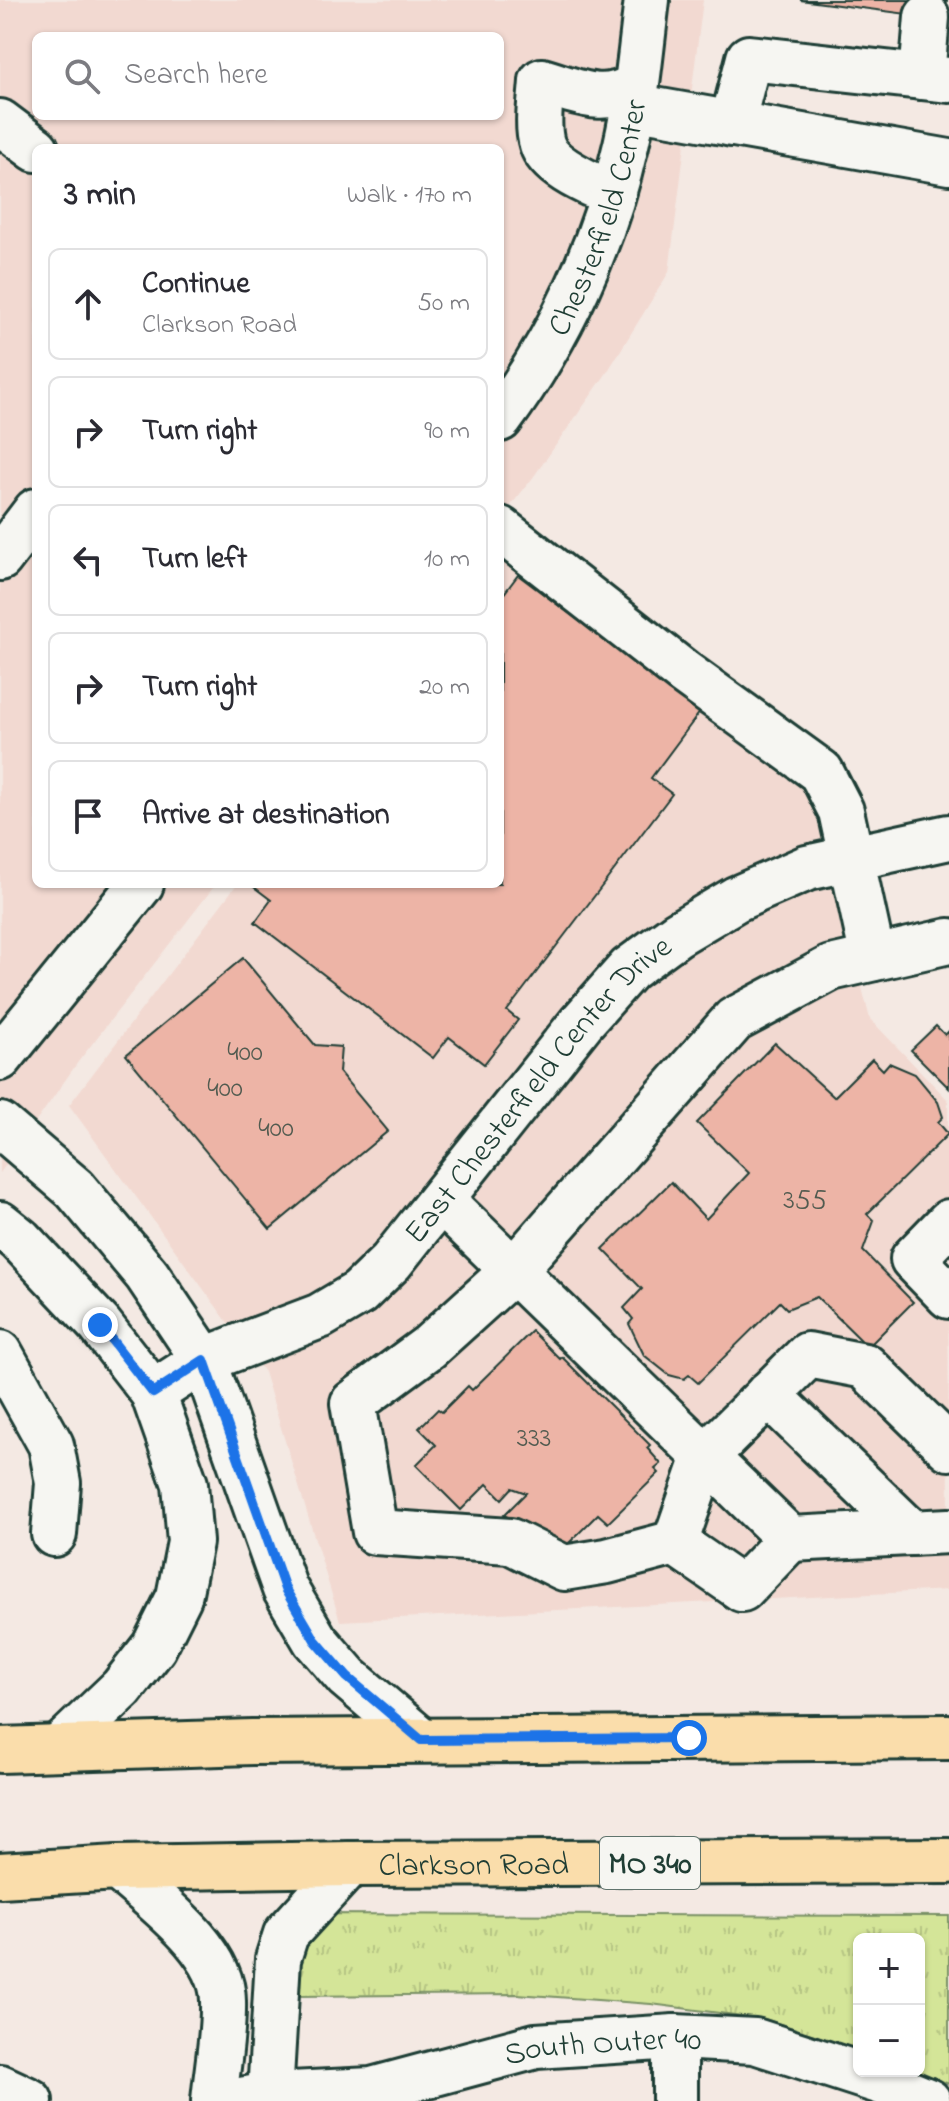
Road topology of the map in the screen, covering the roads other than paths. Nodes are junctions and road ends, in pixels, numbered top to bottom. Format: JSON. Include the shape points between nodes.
{"nodes":[{"id":1,"x":647,"y":0,"type":"edge"},
{"id":2,"x":927,"y":17,"type":"dead end"},
{"id":3,"x":935,"y":78,"type":"edge"},
{"id":4,"x":634,"y":96,"type":"junction"},
{"id":5,"x":0,"y":122,"type":"edge"},
{"id":6,"x":732,"y":124,"type":"junction"},
{"id":7,"x":32,"y":146,"type":"edge"},
{"id":8,"x":949,"y":162,"type":"edge"},
{"id":9,"x":612,"y":194,"type":"junction"},
{"id":10,"x":504,"y":413,"type":"edge"},
{"id":11,"x":32,"y":516,"type":"edge"},
{"id":12,"x":504,"y":532,"type":"edge"},
{"id":13,"x":0,"y":558,"type":"edge"},
{"id":14,"x":949,"y":837,"type":"edge"},
{"id":15,"x":851,"y":858,"type":"junction"},
{"id":16,"x":138,"y":888,"type":"edge"},
{"id":17,"x":949,"y":941,"type":"edge"},
{"id":18,"x":873,"y":958,"type":"junction"},
{"id":19,"x":0,"y":1058,"type":"edge"},
{"id":20,"x":0,"y":1125,"type":"edge"},
{"id":21,"x":441,"y":1200,"type":"junction"},
{"id":22,"x":949,"y":1222,"type":"edge"},
{"id":23,"x":0,"y":1224,"type":"edge"},
{"id":24,"x":514,"y":1270,"type":"junction"},
{"id":25,"x":949,"y":1296,"type":"edge"},
{"id":26,"x":0,"y":1353,"type":"edge"},
{"id":27,"x":204,"y":1360,"type":"junction"},
{"id":28,"x":153,"y":1393,"type":"junction"},
{"id":29,"x":768,"y":1394,"type":"junction"},
{"id":30,"x":949,"y":1448,"type":"edge"},
{"id":31,"x":705,"y":1457,"type":"junction"},
{"id":32,"x":930,"y":1532,"type":"edge"},
{"id":33,"x":54,"y":1534,"type":"dead end"},
{"id":34,"x":790,"y":1539,"type":"junction"},
{"id":35,"x":675,"y":1543,"type":"junction"},
{"id":36,"x":949,"y":1737,"type":"edge"},
{"id":37,"x":421,"y":1740,"type":"junction"},
{"id":38,"x":60,"y":1747,"type":"junction"},
{"id":39,"x":0,"y":1750,"type":"edge"},
{"id":40,"x":949,"y":1861,"type":"edge"},
{"id":41,"x":350,"y":1864,"type":"junction"},
{"id":42,"x":118,"y":1868,"type":"junction"},
{"id":43,"x":0,"y":1875,"type":"edge"},
{"id":44,"x":675,"y":2037,"type":"junction"},
{"id":45,"x":0,"y":2087,"type":"edge"},
{"id":46,"x":253,"y":2098,"type":"edge"},
{"id":47,"x":30,"y":2101,"type":"edge"},
{"id":48,"x":214,"y":2101,"type":"edge"},
{"id":49,"x":675,"y":2101,"type":"edge"},
{"id":50,"x":928,"y":2101,"type":"edge"}],
"edges":[{"from":1,"to":4,"type":"street","name":"Chesterfield Center"},
{"from":2,"to":3,"type":"street"},
{"from":3,"to":6,"type":"street","via":[[749,58]]},
{"from":4,"to":6,"type":"street"},
{"from":4,"to":9,"type":"street","name":"Chesterfield Center"},
{"from":4,"to":9,"type":"street","via":[[595,97],[542,81],[543,148],[571,174]]},
{"from":5,"to":7,"type":"street"},
{"from":6,"to":8,"type":"street"},
{"from":9,"to":10,"type":"street","name":"Chesterfield Center","via":[[597,245],[562,321]]},
{"from":11,"to":13,"type":"street"},
{"from":12,"to":15,"type":"street","via":[[821,772],[841,811]]},
{"from":14,"to":15,"type":"street","name":"East Chesterfield Center Drive"},
{"from":15,"to":18,"type":"street"},
{"from":15,"to":21,"type":"street","name":"East Chesterfield Center Drive","via":[[807,868],[736,899],[629,969]]},
{"from":16,"to":19,"type":"street"},
{"from":17,"to":18,"type":"street"},
{"from":18,"to":24,"type":"street","via":[[831,968],[734,1020]]},
{"from":20,"to":27,"type":"street","via":[[75,1189],[147,1275]]},
{"from":21,"to":24,"type":"street"},
{"from":21,"to":27,"type":"street","name":"East Chesterfield Center Drive","via":[[359,1293],[320,1316]]},
{"from":22,"to":25,"type":"street","via":[[913,1259]]},
{"from":23,"to":28,"type":"street","via":[[100,1325]]},
{"from":24,"to":31,"type":"street"},
{"from":24,"to":35,"type":"street","via":[[429,1347],[353,1403],[375,1532],[510,1541],[564,1568]]},
{"from":26,"to":33,"type":"street","via":[[51,1445],[58,1483]]},
{"from":27,"to":28,"type":"street","name":"East Chesterfield Center Drive"},
{"from":27,"to":37,"type":"street","via":[[285,1589],[315,1640],[347,1677]]},
{"from":28,"to":38,"type":"street","via":[[185,1484],[190,1542],[179,1597],[154,1647],[122,1688]]},
{"from":29,"to":30,"type":"street","via":[[808,1355],[865,1366]]},
{"from":29,"to":31,"type":"street"},
{"from":29,"to":32,"type":"street"},
{"from":31,"to":34,"type":"street"},
{"from":31,"to":35,"type":"street"},
{"from":32,"to":34,"type":"street"},
{"from":34,"to":35,"type":"street","via":[[742,1589]]},
{"from":36,"to":37,"type":"main road"},
{"from":37,"to":38,"type":"main road"},
{"from":38,"to":39,"type":"main road"},
{"from":40,"to":41,"type":"main road","name":"Clarkson Road","number":"MO 340"},
{"from":41,"to":42,"type":"main road","name":"Clarkson Road","number":"MO 340"},
{"from":41,"to":46,"type":"street","name":"South Outer 40","via":[[286,1934]]},
{"from":42,"to":43,"type":"main road","name":"Clarkson Road","number":"MO 340"},
{"from":42,"to":48,"type":"street","via":[[212,1961],[224,1998]]},
{"from":44,"to":46,"type":"street","name":"South Outer 40","via":[[536,2046],[372,2090]]},
{"from":44,"to":49,"type":"street"},
{"from":44,"to":50,"type":"street","name":"South Outer 40","via":[[755,2041]]},
{"from":45,"to":47,"type":"street"}]}
